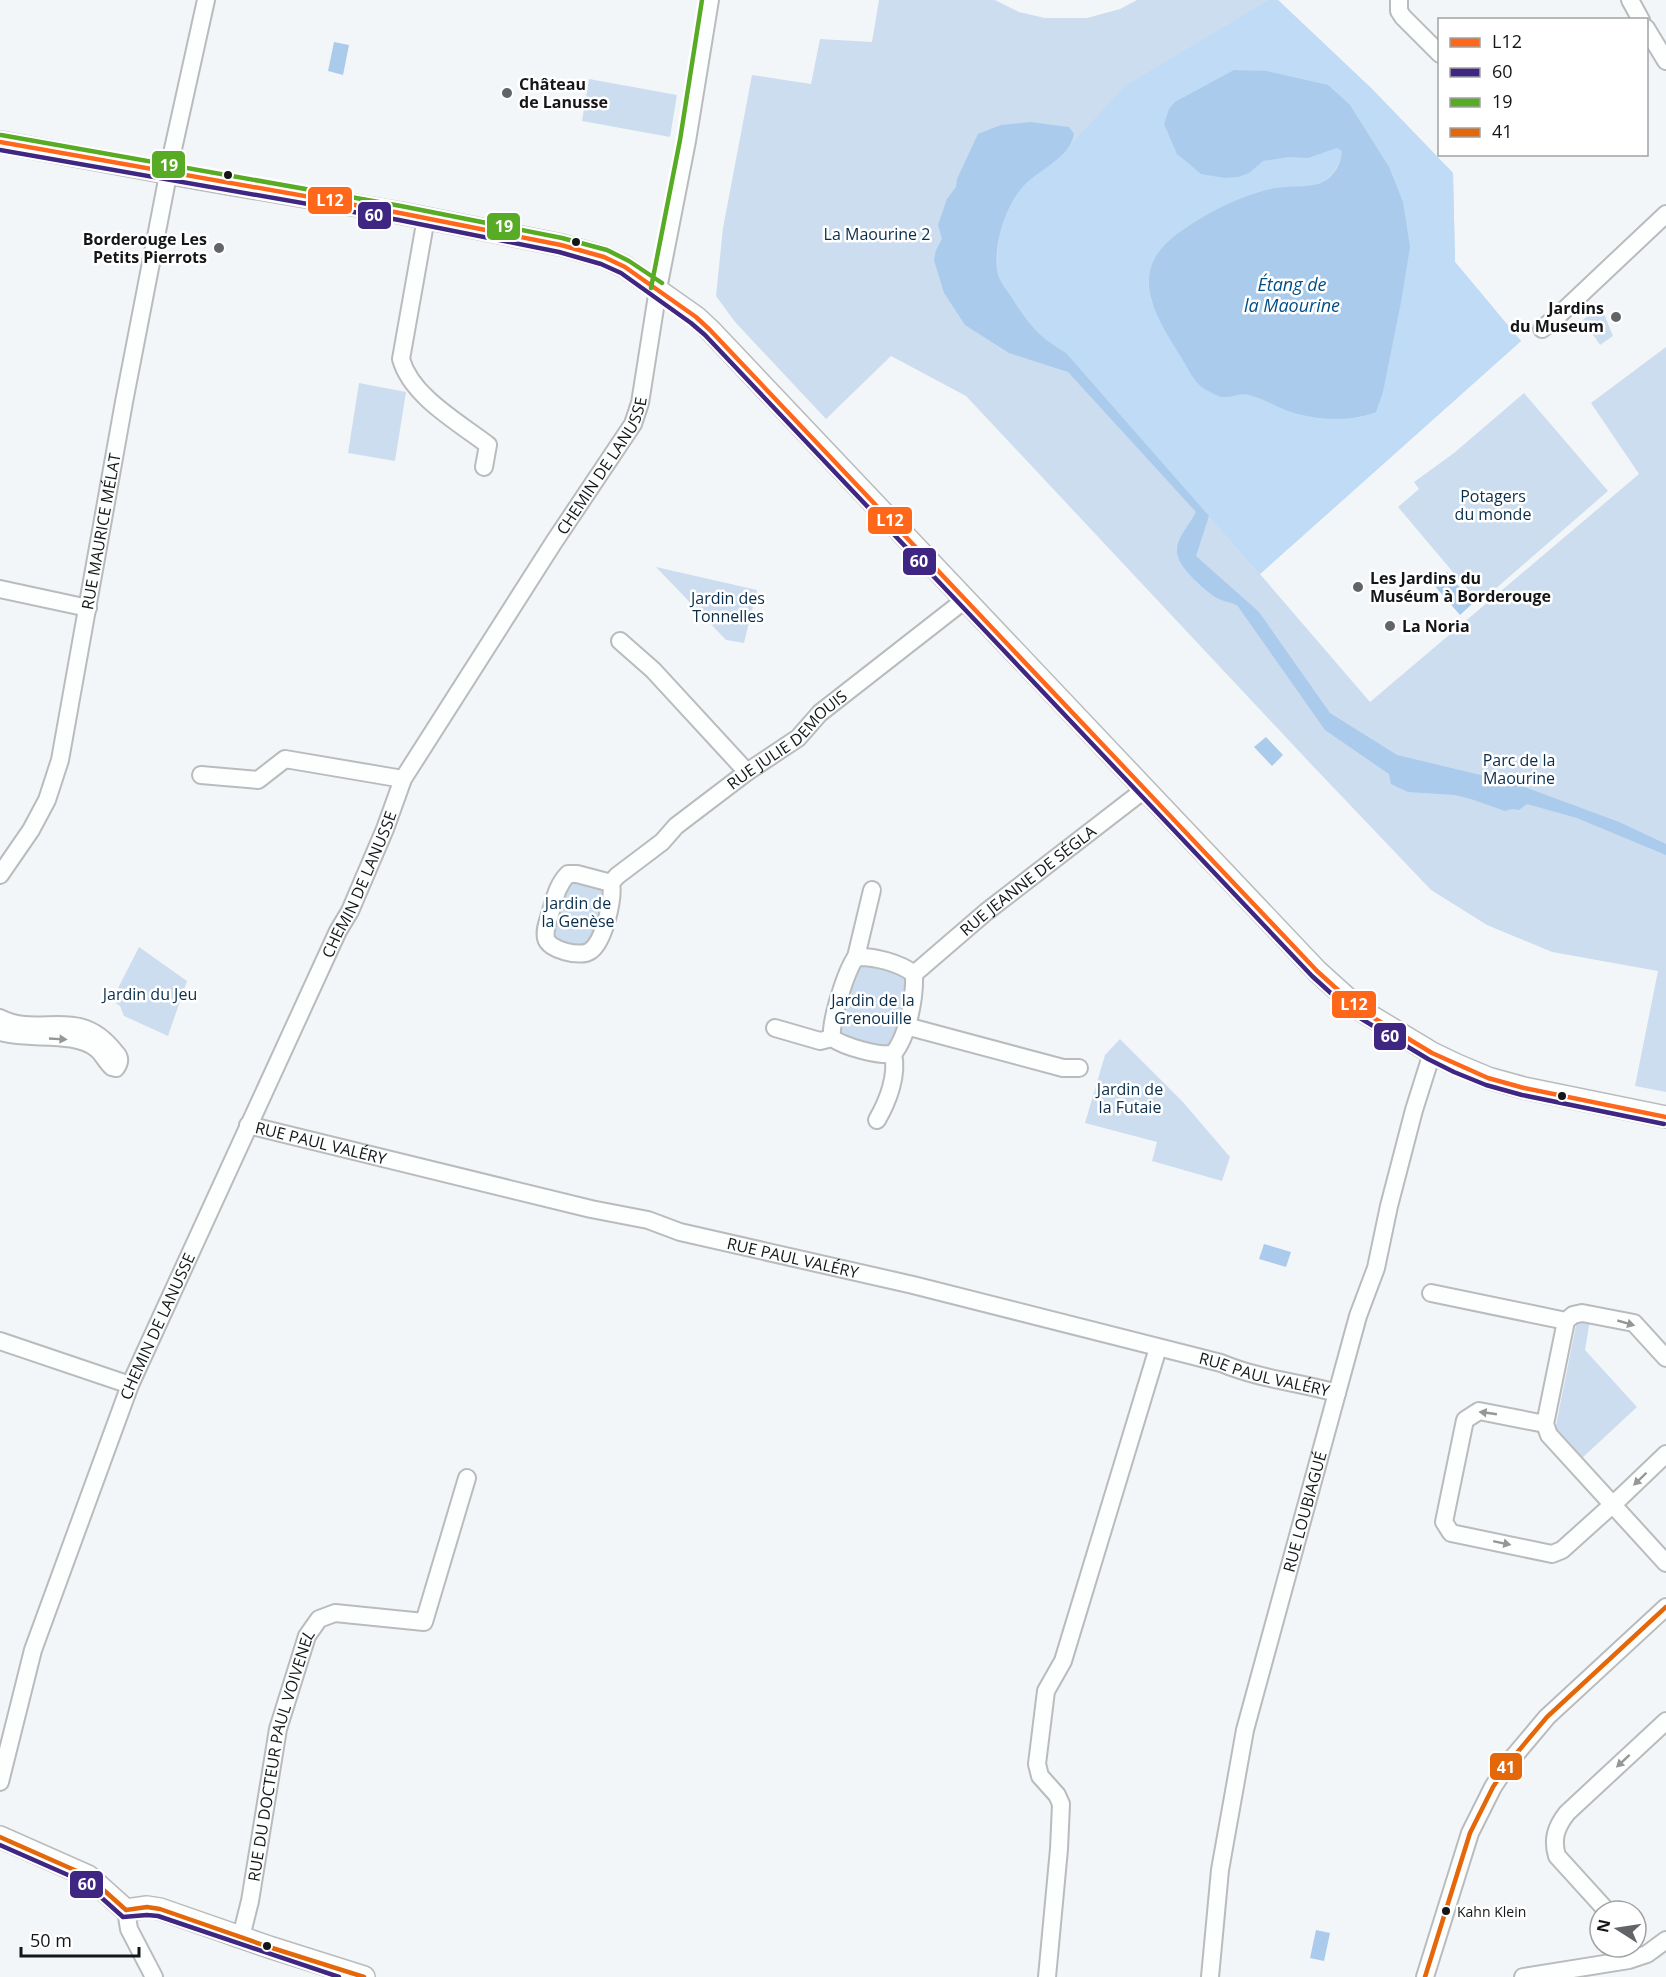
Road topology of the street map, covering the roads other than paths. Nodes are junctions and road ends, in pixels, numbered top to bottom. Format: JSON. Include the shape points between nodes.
{"nodes":[{"id":1,"x":206,"y":0,"type":"edge"},
{"id":2,"x":710,"y":0,"type":"edge"},
{"id":3,"x":1399,"y":0,"type":"edge"},
{"id":4,"x":1630,"y":0,"type":"edge"},
{"id":5,"x":1640,"y":18,"type":"edge"},
{"id":6,"x":1648,"y":30,"type":"edge"},
{"id":7,"x":1438,"y":52,"type":"edge"},
{"id":8,"x":1666,"y":61,"type":"edge"},
{"id":9,"x":0,"y":142,"type":"edge"},
{"id":10,"x":168,"y":174,"type":"junction"},
{"id":11,"x":1666,"y":214,"type":"edge"},
{"id":12,"x":426,"y":218,"type":"junction"},
{"id":13,"x":658,"y":289,"type":"junction"},
{"id":14,"x":1542,"y":329,"type":"dead end"},
{"id":15,"x":484,"y":466,"type":"dead end"},
{"id":16,"x":0,"y":589,"type":"edge"},
{"id":17,"x":966,"y":599,"type":"junction"},
{"id":18,"x":88,"y":608,"type":"junction"},
{"id":19,"x":620,"y":641,"type":"dead end"},
{"id":20,"x":747,"y":772,"type":"junction"},
{"id":21,"x":201,"y":775,"type":"dead end"},
{"id":22,"x":403,"y":779,"type":"junction"},
{"id":23,"x":1144,"y":790,"type":"junction"},
{"id":24,"x":0,"y":875,"type":"edge"},
{"id":25,"x":611,"y":883,"type":"junction"},
{"id":26,"x":872,"y":890,"type":"dead end"},
{"id":27,"x":856,"y":957,"type":"junction"},
{"id":28,"x":914,"y":974,"type":"junction"},
{"id":29,"x":0,"y":1018,"type":"edge"},
{"id":30,"x":906,"y":1026,"type":"junction"},
{"id":31,"x":775,"y":1028,"type":"dead end"},
{"id":32,"x":0,"y":1032,"type":"edge"},
{"id":33,"x":832,"y":1038,"type":"junction"},
{"id":34,"x":1432,"y":1053,"type":"junction"},
{"id":35,"x":893,"y":1054,"type":"junction"},
{"id":36,"x":1079,"y":1068,"type":"dead end"},
{"id":37,"x":1666,"y":1117,"type":"edge"},
{"id":38,"x":878,"y":1120,"type":"dead end"},
{"id":39,"x":248,"y":1125,"type":"junction"},
{"id":40,"x":1431,"y":1293,"type":"dead end"},
{"id":41,"x":1570,"y":1318,"type":"junction"},
{"id":42,"x":0,"y":1341,"type":"edge"},
{"id":43,"x":1158,"y":1348,"type":"junction"},
{"id":44,"x":1666,"y":1358,"type":"edge"},
{"id":45,"x":130,"y":1385,"type":"junction"},
{"id":46,"x":1337,"y":1393,"type":"junction"},
{"id":47,"x":1545,"y":1424,"type":"junction"},
{"id":48,"x":1666,"y":1454,"type":"edge"},
{"id":49,"x":467,"y":1478,"type":"dead end"},
{"id":50,"x":1612,"y":1504,"type":"junction"},
{"id":51,"x":1666,"y":1563,"type":"edge"},
{"id":52,"x":1666,"y":1607,"type":"edge"},
{"id":53,"x":1666,"y":1721,"type":"edge"},
{"id":54,"x":0,"y":1782,"type":"edge"},
{"id":55,"x":0,"y":1837,"type":"edge"},
{"id":56,"x":1596,"y":1899,"type":"edge"},
{"id":57,"x":126,"y":1910,"type":"junction"},
{"id":58,"x":241,"y":1937,"type":"junction"},
{"id":59,"x":1666,"y":1940,"type":"edge"},
{"id":60,"x":1648,"y":1953,"type":"edge"},
{"id":61,"x":1605,"y":1959,"type":"edge"},
{"id":62,"x":154,"y":1977,"type":"edge"},
{"id":63,"x":364,"y":1977,"type":"edge"},
{"id":64,"x":1047,"y":1977,"type":"edge"},
{"id":65,"x":1210,"y":1977,"type":"edge"},
{"id":66,"x":1425,"y":1977,"type":"edge"},
{"id":67,"x":1523,"y":1977,"type":"edge"}],
"edges":[{"from":1,"to":10,"type":"street","name":"RUE MAURICE MÉLAT"},
{"from":2,"to":13,"type":"street","name":"CHEMIN DE LANUSSE"},
{"from":3,"to":7,"type":"street","via":[[1403,17]]},
{"from":4,"to":5,"type":"street"},
{"from":6,"to":8,"type":"street"},
{"from":9,"to":10,"type":"street"},
{"from":10,"to":12,"type":"street"},
{"from":10,"to":18,"type":"street","name":"RUE MAURICE MÉLAT"},
{"from":11,"to":14,"type":"street"},
{"from":12,"to":13,"type":"street","via":[[604,257]]},
{"from":12,"to":15,"type":"street","via":[[401,358],[404,371],[420,394],[488,445]]},
{"from":13,"to":17,"type":"street","via":[[710,330]]},
{"from":13,"to":22,"type":"street","name":"CHEMIN DE LANUSSE","via":[[640,403],[633,424]]},
{"from":16,"to":18,"type":"street"},
{"from":17,"to":20,"type":"street","name":"RUE JULIE DEMOUIS","via":[[820,713],[798,738]]},
{"from":17,"to":23,"type":"street"},
{"from":18,"to":24,"type":"street","name":"RUE MAURICE MÉLAT","via":[[54,782],[32,830]]},
{"from":19,"to":20,"type":"street","via":[[653,670]]},
{"from":20,"to":25,"type":"street","name":"RUE JULIE DEMOUIS","via":[[676,826]]},
{"from":21,"to":22,"type":"street","via":[[258,780],[285,759]]},
{"from":22,"to":39,"type":"street","name":"CHEMIN DE LANUSSE","via":[[350,911]]},
{"from":23,"to":28,"type":"street","name":"RUE JEANNE DE SÉGLA","via":[[986,912]]},
{"from":23,"to":34,"type":"street","via":[[1328,982],[1359,1009]]},
{"from":25,"to":25,"type":"street","via":[[577,874],[568,874],[560,882],[546,927],[546,939],[551,946],[580,955],[598,944],[613,895]]},
{"from":26,"to":27,"type":"street"},
{"from":27,"to":28,"type":"street","via":[[906,968]]},
{"from":27,"to":33,"type":"street","via":[[835,1015]]},
{"from":28,"to":30,"type":"street"},
{"from":32,"to":29,"type":"street","one_way":true,"via":[[80,1040],[97,1049],[112,1068],[120,1063],[108,1043],[83,1027],[22,1024]]},
{"from":30,"to":35,"type":"street"},
{"from":30,"to":36,"type":"street","via":[[1063,1068]]},
{"from":31,"to":33,"type":"street","via":[[820,1041]]},
{"from":33,"to":35,"type":"street"},
{"from":34,"to":37,"type":"street","via":[[1488,1078],[1524,1088]]},
{"from":34,"to":46,"type":"street","name":"RUE LOUBIAGUÉ","via":[[1376,1268]]},
{"from":35,"to":38,"type":"street","via":[[896,1067]]},
{"from":39,"to":43,"type":"street","name":"RUE PAUL VALÉRY"},
{"from":39,"to":45,"type":"street","name":"CHEMIN DE LANUSSE"},
{"from":40,"to":41,"type":"street"},
{"from":41,"to":44,"type":"street","one_way":true,"via":[[1582,1313],[1634,1323]]},
{"from":41,"to":47,"type":"street"},
{"from":42,"to":45,"type":"street"},
{"from":43,"to":46,"type":"street","name":"RUE PAUL VALÉRY"},
{"from":43,"to":64,"type":"street","via":[[1063,1662],[1046,1691],[1036,1764],[1061,1804]]},
{"from":45,"to":54,"type":"street","name":"CHEMIN DE LANUSSE","via":[[33,1650]]},
{"from":46,"to":65,"type":"street","name":"RUE LOUBIAGUÉ","via":[[1245,1730],[1220,1870]]},
{"from":47,"to":50,"type":"street","via":[[1549,1435]]},
{"from":47,"to":50,"type":"street","one_way":true,"via":[[1479,1410],[1465,1420],[1444,1521],[1451,1533],[1552,1554],[1562,1550]]},
{"from":48,"to":50,"type":"street","one_way":true},
{"from":49,"to":58,"type":"street","name":"RUE DU DOCTEUR PAUL VOIVENEL","via":[[424,1622],[335,1613],[319,1619],[307,1636],[278,1729]]},
{"from":50,"to":51,"type":"street"},
{"from":52,"to":66,"type":"street","via":[[1547,1717],[1493,1787],[1470,1833]]},
{"from":53,"to":56,"type":"street","one_way":true,"via":[[1567,1813],[1555,1833],[1553,1845],[1557,1856]]},
{"from":55,"to":57,"type":"street","via":[[88,1876]]},
{"from":57,"to":58,"type":"street","via":[[160,1909]]},
{"from":57,"to":62,"type":"street","via":[[129,1929]]},
{"from":58,"to":63,"type":"street"},
{"from":59,"to":60,"type":"street"},
{"from":61,"to":67,"type":"street"}]}
